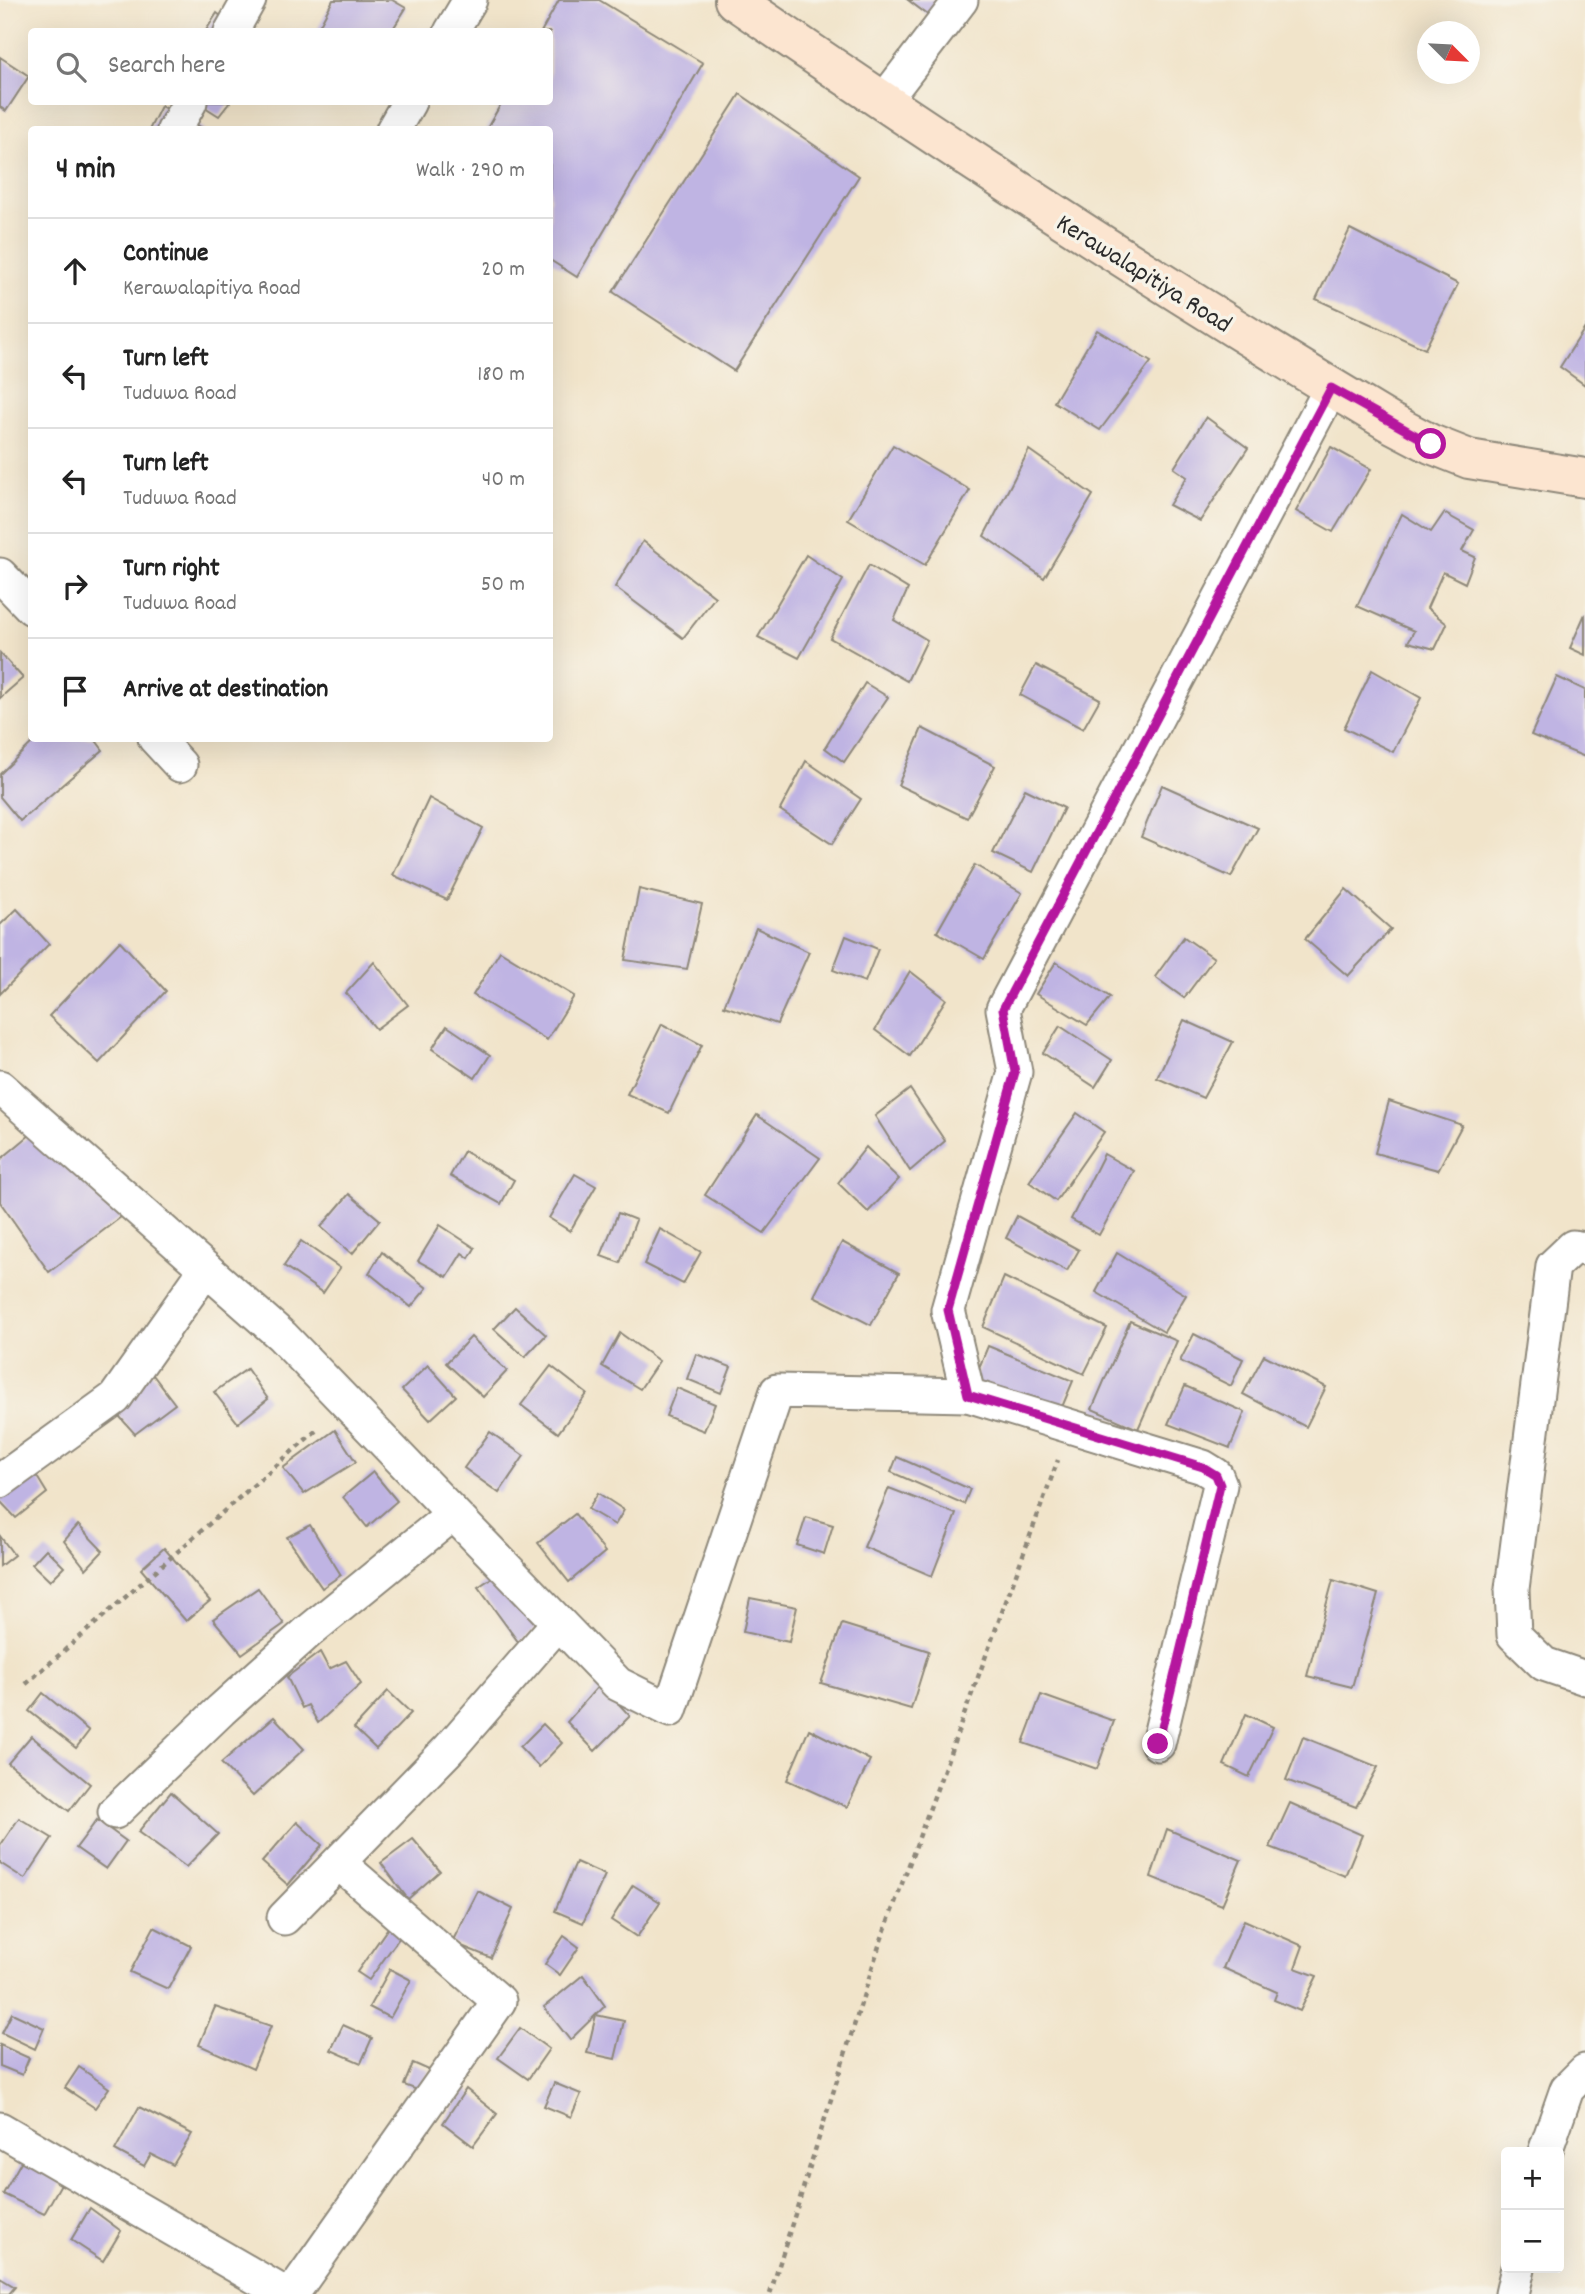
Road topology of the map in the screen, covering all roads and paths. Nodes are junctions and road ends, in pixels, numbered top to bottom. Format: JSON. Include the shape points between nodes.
{"nodes":[{"id":1,"x":249,"y":0,"type":"edge"},
{"id":2,"x":470,"y":0,"type":"edge"},
{"id":3,"x":734,"y":0,"type":"edge"},
{"id":4,"x":961,"y":0,"type":"edge"},
{"id":5,"x":233,"y":28,"type":"edge"},
{"id":6,"x":453,"y":28,"type":"edge"},
{"id":7,"x":883,"y":102,"type":"junction"},
{"id":8,"x":188,"y":105,"type":"edge"},
{"id":9,"x":408,"y":105,"type":"edge"},
{"id":10,"x":176,"y":126,"type":"edge"},
{"id":11,"x":395,"y":126,"type":"edge"},
{"id":12,"x":1331,"y":388,"type":"junction"},
{"id":13,"x":1585,"y":478,"type":"edge"},
{"id":14,"x":0,"y":575,"type":"edge"},
{"id":15,"x":28,"y":604,"type":"edge"},
{"id":16,"x":159,"y":742,"type":"edge"},
{"id":17,"x":180,"y":765,"type":"dead end"},
{"id":18,"x":0,"y":1087,"type":"edge"},
{"id":19,"x":1585,"y":1248,"type":"edge"},
{"id":20,"x":206,"y":1269,"type":"junction"},
{"id":21,"x":968,"y":1395,"type":"junction"},
{"id":22,"x":346,"y":1404,"type":"junction"},
{"id":23,"x":1071,"y":1427,"type":"junction"},
{"id":24,"x":0,"y":1481,"type":"edge"},
{"id":25,"x":453,"y":1514,"type":"junction"},
{"id":26,"x":558,"y":1623,"type":"junction"},
{"id":27,"x":1585,"y":1678,"type":"edge"},
{"id":28,"x":26,"y":1684,"type":"dead end"},
{"id":29,"x":1158,"y":1744,"type":"dead end"},
{"id":30,"x":115,"y":1812,"type":"dead end"},
{"id":31,"x":339,"y":1863,"type":"junction"},
{"id":32,"x":284,"y":1919,"type":"dead end"},
{"id":33,"x":1585,"y":2071,"type":"edge"},
{"id":34,"x":0,"y":2129,"type":"edge"},
{"id":35,"x":1547,"y":2147,"type":"edge"},
{"id":36,"x":1517,"y":2273,"type":"edge"},
{"id":37,"x":285,"y":2294,"type":"edge"},
{"id":38,"x":292,"y":2294,"type":"edge"},
{"id":39,"x":770,"y":2294,"type":"edge"},
{"id":40,"x":1513,"y":2294,"type":"edge"}],
"edges":[{"from":1,"to":5,"type":"street"},
{"from":2,"to":6,"type":"street"},
{"from":3,"to":7,"type":"street","name":"Kerawalapitiya Road"},
{"from":4,"to":7,"type":"street"},
{"from":7,"to":12,"type":"street","name":"Kerawalapitiya Road"},
{"from":8,"to":10,"type":"street"},
{"from":9,"to":11,"type":"street"},
{"from":12,"to":13,"type":"street","name":"Kerawalapitiya Road","via":[[1431,444],[1469,459]]},
{"from":12,"to":21,"type":"street","via":[[1003,1009],[1015,1072],[948,1310]]},
{"from":14,"to":15,"type":"street"},
{"from":16,"to":17,"type":"street"},
{"from":18,"to":20,"type":"street"},
{"from":19,"to":27,"type":"street","via":[[1573,1247],[1553,1266],[1512,1589],[1514,1635],[1544,1664]]},
{"from":20,"to":22,"type":"street","via":[[282,1336]]},
{"from":20,"to":24,"type":"street","via":[[115,1398]]},
{"from":21,"to":23,"type":"street"},
{"from":21,"to":26,"type":"street","via":[[777,1391],[670,1710],[618,1684]]},
{"from":22,"to":25,"type":"street"},
{"from":22,"to":28,"type":"path"},
{"from":23,"to":29,"type":"street","via":[[1203,1467],[1216,1475],[1220,1485]]},
{"from":23,"to":39,"type":"path","via":[[879,1946]]},
{"from":25,"to":26,"type":"street"},
{"from":25,"to":30,"type":"street","via":[[308,1632]]},
{"from":26,"to":31,"type":"street","via":[[449,1749]]},
{"from":31,"to":32,"type":"street"},
{"from":31,"to":38,"type":"street","via":[[499,2001]]},
{"from":33,"to":35,"type":"street","via":[[1567,2090]]},
{"from":34,"to":37,"type":"street"},
{"from":36,"to":40,"type":"street"}]}
